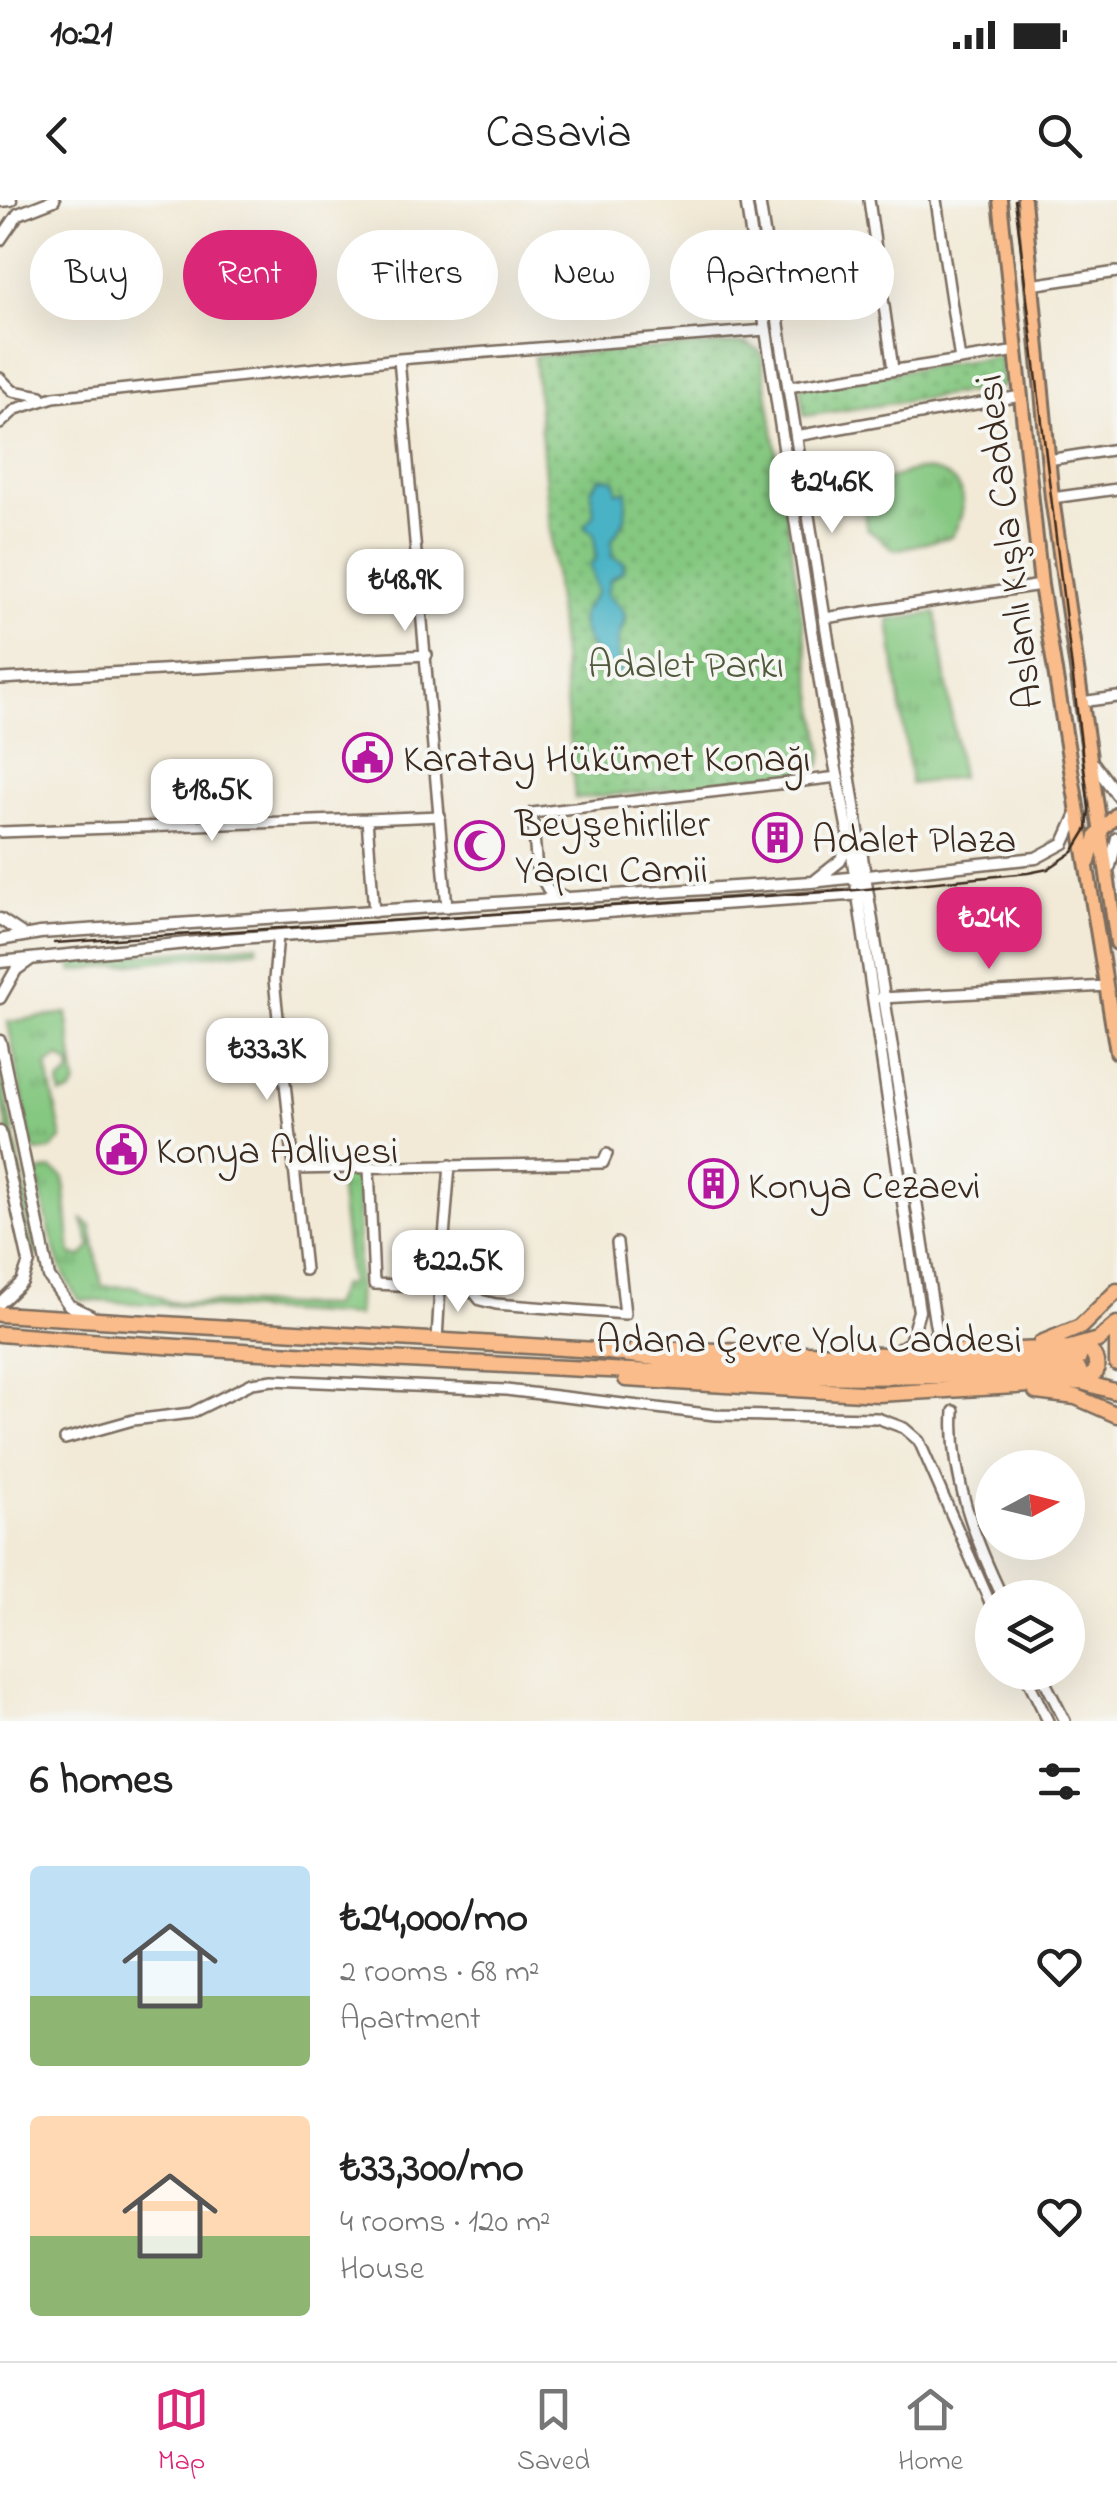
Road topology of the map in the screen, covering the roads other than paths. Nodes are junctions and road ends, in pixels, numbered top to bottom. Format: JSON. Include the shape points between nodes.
{"nodes":[{"id":1,"x":12,"y":200,"type":"edge"},
{"id":2,"x":54,"y":200,"type":"edge"},
{"id":3,"x":746,"y":200,"type":"edge"},
{"id":4,"x":759,"y":200,"type":"edge"},
{"id":5,"x":869,"y":200,"type":"edge"},
{"id":6,"x":936,"y":200,"type":"edge"},
{"id":7,"x":1000,"y":200,"type":"edge"},
{"id":8,"x":1024,"y":200,"type":"edge"},
{"id":9,"x":0,"y":201,"type":"edge"},
{"id":10,"x":0,"y":240,"type":"edge"},
{"id":11,"x":1117,"y":272,"type":"edge"},
{"id":12,"x":1031,"y":285,"type":"junction"},
{"id":13,"x":766,"y":330,"type":"junction"},
{"id":14,"x":1017,"y":351,"type":"junction"},
{"id":15,"x":399,"y":358,"type":"junction"},
{"id":16,"x":960,"y":360,"type":"junction"},
{"id":17,"x":894,"y":369,"type":"junction"},
{"id":18,"x":0,"y":378,"type":"edge"},
{"id":19,"x":788,"y":387,"type":"junction"},
{"id":20,"x":1021,"y":396,"type":"junction"},
{"id":21,"x":54,"y":397,"type":"junction"},
{"id":22,"x":0,"y":424,"type":"edge"},
{"id":23,"x":796,"y":436,"type":"junction"},
{"id":24,"x":1117,"y":449,"type":"edge"},
{"id":25,"x":1048,"y":460,"type":"junction"},
{"id":26,"x":1117,"y":488,"type":"edge"},
{"id":27,"x":1052,"y":498,"type":"junction"},
{"id":28,"x":1041,"y":585,"type":"junction"},
{"id":29,"x":824,"y":618,"type":"junction"},
{"id":30,"x":426,"y":655,"type":"junction"},
{"id":31,"x":0,"y":679,"type":"edge"},
{"id":32,"x":1117,"y":697,"type":"edge"},
{"id":33,"x":1081,"y":702,"type":"junction"},
{"id":34,"x":1090,"y":755,"type":"junction"},
{"id":35,"x":838,"y":777,"type":"junction"},
{"id":36,"x":1117,"y":794,"type":"edge"},
{"id":37,"x":1117,"y":814,"type":"edge"},
{"id":38,"x":1076,"y":815,"type":"junction"},
{"id":39,"x":440,"y":816,"type":"junction"},
{"id":40,"x":367,"y":820,"type":"junction"},
{"id":41,"x":1102,"y":828,"type":"junction"},
{"id":42,"x":0,"y":832,"type":"edge"},
{"id":43,"x":1117,"y":838,"type":"edge"},
{"id":44,"x":850,"y":841,"type":"junction"},
{"id":45,"x":863,"y":848,"type":"junction"},
{"id":46,"x":898,"y":873,"type":"junction"},
{"id":47,"x":861,"y":877,"type":"junction"},
{"id":48,"x":1089,"y":879,"type":"junction"},
{"id":49,"x":811,"y":882,"type":"junction"},
{"id":50,"x":1110,"y":882,"type":"junction"},
{"id":51,"x":863,"y":894,"type":"junction"},
{"id":52,"x":575,"y":898,"type":"junction"},
{"id":53,"x":447,"y":907,"type":"junction"},
{"id":54,"x":374,"y":912,"type":"junction"},
{"id":55,"x":0,"y":919,"type":"edge"},
{"id":56,"x":40,"y":932,"type":"junction"},
{"id":57,"x":27,"y":935,"type":"junction"},
{"id":58,"x":278,"y":935,"type":"junction"},
{"id":59,"x":1116,"y":938,"type":"edge"},
{"id":60,"x":3,"y":939,"type":"edge"},
{"id":61,"x":51,"y":954,"type":"junction"},
{"id":62,"x":36,"y":956,"type":"junction"},
{"id":63,"x":6,"y":961,"type":"edge"},
{"id":64,"x":1108,"y":986,"type":"junction"},
{"id":65,"x":0,"y":998,"type":"edge"},
{"id":66,"x":878,"y":998,"type":"junction"},
{"id":67,"x":0,"y":1041,"type":"edge"},
{"id":68,"x":1117,"y":1052,"type":"edge"},
{"id":69,"x":0,"y":1132,"type":"edge"},
{"id":70,"x":607,"y":1154,"type":"dead end"},
{"id":71,"x":450,"y":1165,"type":"junction"},
{"id":72,"x":369,"y":1167,"type":"junction"},
{"id":73,"x":293,"y":1169,"type":"junction"},
{"id":74,"x":618,"y":1243,"type":"dead end"},
{"id":75,"x":44,"y":1260,"type":"junction"},
{"id":76,"x":29,"y":1262,"type":"junction"},
{"id":77,"x":305,"y":1270,"type":"dead end"},
{"id":78,"x":440,"y":1287,"type":"junction"},
{"id":79,"x":1117,"y":1292,"type":"edge"},
{"id":80,"x":0,"y":1303,"type":"edge"},
{"id":81,"x":0,"y":1314,"type":"edge"},
{"id":82,"x":96,"y":1318,"type":"junction"},
{"id":83,"x":1117,"y":1324,"type":"edge"},
{"id":84,"x":936,"y":1331,"type":"junction"},
{"id":85,"x":916,"y":1333,"type":"junction"},
{"id":86,"x":0,"y":1334,"type":"edge"},
{"id":87,"x":1117,"y":1337,"type":"edge"},
{"id":88,"x":436,"y":1340,"type":"junction"},
{"id":89,"x":596,"y":1350,"type":"junction"},
{"id":90,"x":991,"y":1352,"type":"junction"},
{"id":91,"x":968,"y":1353,"type":"junction"},
{"id":92,"x":887,"y":1356,"type":"junction"},
{"id":93,"x":1079,"y":1364,"type":"junction"},
{"id":94,"x":1117,"y":1364,"type":"edge"},
{"id":95,"x":586,"y":1370,"type":"junction"},
{"id":96,"x":950,"y":1392,"type":"junction"},
{"id":97,"x":1117,"y":1392,"type":"edge"},
{"id":98,"x":954,"y":1410,"type":"dead end"},
{"id":99,"x":1117,"y":1415,"type":"edge"},
{"id":100,"x":65,"y":1439,"type":"dead end"},
{"id":101,"x":980,"y":1580,"type":"edge"},
{"id":102,"x":994,"y":1580,"type":"edge"},
{"id":103,"x":1033,"y":1690,"type":"edge"},
{"id":104,"x":1049,"y":1690,"type":"edge"},
{"id":105,"x":1048,"y":1721,"type":"edge"},
{"id":106,"x":1065,"y":1721,"type":"edge"}],
"edges":[{"from":1,"to":9,"type":"street"},
{"from":2,"to":10,"type":"street","via":[[18,214]]},
{"from":3,"to":13,"type":"street"},
{"from":4,"to":19,"type":"street"},
{"from":5,"to":17,"type":"street"},
{"from":6,"to":16,"type":"street"},
{"from":7,"to":14,"type":"main road","name":"Aslanlı Kışla Caddesi"},
{"from":8,"to":12,"type":"main road","name":"Aslanlı Kışla Caddesi"},
{"from":11,"to":12,"type":"street"},
{"from":12,"to":25,"type":"main road","name":"Aslanlı Kışla Caddesi"},
{"from":13,"to":15,"type":"street"},
{"from":13,"to":35,"type":"street"},
{"from":14,"to":16,"type":"street"},
{"from":14,"to":20,"type":"main road","name":"Aslanlı Kışla Caddesi"},
{"from":15,"to":21,"type":"street"},
{"from":15,"to":30,"type":"street"},
{"from":16,"to":17,"type":"street"},
{"from":17,"to":19,"type":"street"},
{"from":18,"to":21,"type":"street","via":[[13,390]]},
{"from":19,"to":23,"type":"street"},
{"from":20,"to":23,"type":"street"},
{"from":20,"to":28,"type":"main road","name":"Aslanlı Kışla Caddesi"},
{"from":21,"to":22,"type":"street","via":[[16,409]]},
{"from":23,"to":29,"type":"street"},
{"from":24,"to":25,"type":"street"},
{"from":25,"to":27,"type":"main road","name":"Aslanlı Kışla Caddesi"},
{"from":26,"to":27,"type":"street"},
{"from":27,"to":33,"type":"main road","name":"Aslanlı Kışla Caddesi"},
{"from":28,"to":29,"type":"street"},
{"from":28,"to":38,"type":"main road","name":"Aslanlı Kışla Caddesi"},
{"from":29,"to":45,"type":"street"},
{"from":30,"to":31,"type":"street"},
{"from":30,"to":39,"type":"street"},
{"from":32,"to":33,"type":"street"},
{"from":33,"to":34,"type":"main road","name":"Aslanlı Kışla Caddesi"},
{"from":34,"to":36,"type":"street"},
{"from":34,"to":41,"type":"main road","name":"Aslanlı Kışla Caddesi"},
{"from":35,"to":44,"type":"street"},
{"from":35,"to":52,"type":"street","via":[[532,813],[543,884]]},
{"from":37,"to":41,"type":"main road"},
{"from":38,"to":46,"type":"street","via":[[1064,843],[1036,858]]},
{"from":38,"to":48,"type":"main road","name":"Aslanlı Kışla Caddesi"},
{"from":39,"to":40,"type":"street"},
{"from":39,"to":53,"type":"street"},
{"from":40,"to":42,"type":"street"},
{"from":40,"to":54,"type":"street"},
{"from":41,"to":48,"type":"main road","via":[[1089,856]]},
{"from":41,"to":50,"type":"main road","name":"Aslanlı Kışla Caddesi"},
{"from":43,"to":50,"type":"street"},
{"from":44,"to":47,"type":"street"},
{"from":44,"to":49,"type":"street","via":[[832,870]]},
{"from":45,"to":46,"type":"street","via":[[872,862]]},
{"from":45,"to":47,"type":"street"},
{"from":46,"to":47,"type":"street"},
{"from":47,"to":49,"type":"street"},
{"from":47,"to":51,"type":"street"},
{"from":48,"to":64,"type":"main road","name":"Aslanlı Kışla Caddesi"},
{"from":49,"to":52,"type":"street"},
{"from":50,"to":59,"type":"main road","name":"Aslanlı Kışla Caddesi"},
{"from":51,"to":58,"type":"street"},
{"from":51,"to":66,"type":"street"},
{"from":52,"to":53,"type":"street"},
{"from":53,"to":54,"type":"street"},
{"from":54,"to":56,"type":"street"},
{"from":55,"to":57,"type":"street"},
{"from":56,"to":57,"type":"street"},
{"from":56,"to":61,"type":"street","via":[[34,945]]},
{"from":57,"to":60,"type":"street"},
{"from":58,"to":61,"type":"street"},
{"from":58,"to":73,"type":"street","via":[[274,980]]},
{"from":61,"to":62,"type":"street"},
{"from":62,"to":63,"type":"street"},
{"from":62,"to":65,"type":"street","via":[[16,970]]},
{"from":64,"to":66,"type":"street"},
{"from":64,"to":68,"type":"main road","name":"Aslanlı Kışla Caddesi"},
{"from":66,"to":84,"type":"street"},
{"from":66,"to":85,"type":"street","via":[[919,1311]]},
{"from":67,"to":75,"type":"street"},
{"from":69,"to":76,"type":"street"},
{"from":70,"to":71,"type":"street","via":[[603,1162]]},
{"from":71,"to":72,"type":"street"},
{"from":71,"to":78,"type":"street"},
{"from":72,"to":73,"type":"street"},
{"from":72,"to":78,"type":"street","via":[[374,1284]]},
{"from":73,"to":77,"type":"street"},
{"from":74,"to":78,"type":"street","via":[[625,1314],[496,1304],[472,1290]]},
{"from":75,"to":76,"type":"street","via":[[38,1266]]},
{"from":75,"to":82,"type":"street","via":[[63,1299]]},
{"from":76,"to":80,"type":"street","via":[[19,1286]]},
{"from":78,"to":88,"type":"street"},
{"from":79,"to":90,"type":"highway","via":[[1080,1327],[1055,1340]]},
{"from":81,"to":82,"type":"highway","name":"Adana Çevre Yolu Caddesi"},
{"from":82,"to":88,"type":"highway","name":"Adana Çevre Yolu Caddesi"},
{"from":83,"to":93,"type":"highway"},
{"from":84,"to":85,"type":"street","via":[[930,1342]]},
{"from":84,"to":91,"type":"street","via":[[952,1352]]},
{"from":85,"to":92,"type":"street"},
{"from":86,"to":95,"type":"highway","name":"Adana Çevre Yolu Caddesi"},
{"from":87,"to":94,"type":"highway"},
{"from":88,"to":89,"type":"highway","name":"Adana Çevre Yolu Caddesi"},
{"from":89,"to":92,"type":"highway"},
{"from":89,"to":93,"type":"highway","name":"Adana Çevre Yolu Caddesi","via":[[688,1362],[849,1367]]},
{"from":90,"to":91,"type":"highway"},
{"from":90,"to":93,"type":"highway"},
{"from":91,"to":92,"type":"highway"},
{"from":93,"to":95,"type":"highway","name":"Adana Çevre Yolu Caddesi","via":[[877,1380]]},
{"from":93,"to":96,"type":"highway"},
{"from":93,"to":97,"type":"highway"},
{"from":95,"to":96,"type":"highway","via":[[664,1384]]},
{"from":96,"to":99,"type":"highway","via":[[1063,1394]]},
{"from":98,"to":102,"type":"street","via":[[974,1538]]},
{"from":100,"to":101,"type":"street","via":[[132,1420],[191,1413],[272,1380],[506,1390],[715,1415],[877,1418],[919,1441]]},
{"from":103,"to":105,"type":"street"},
{"from":104,"to":106,"type":"street"}]}
